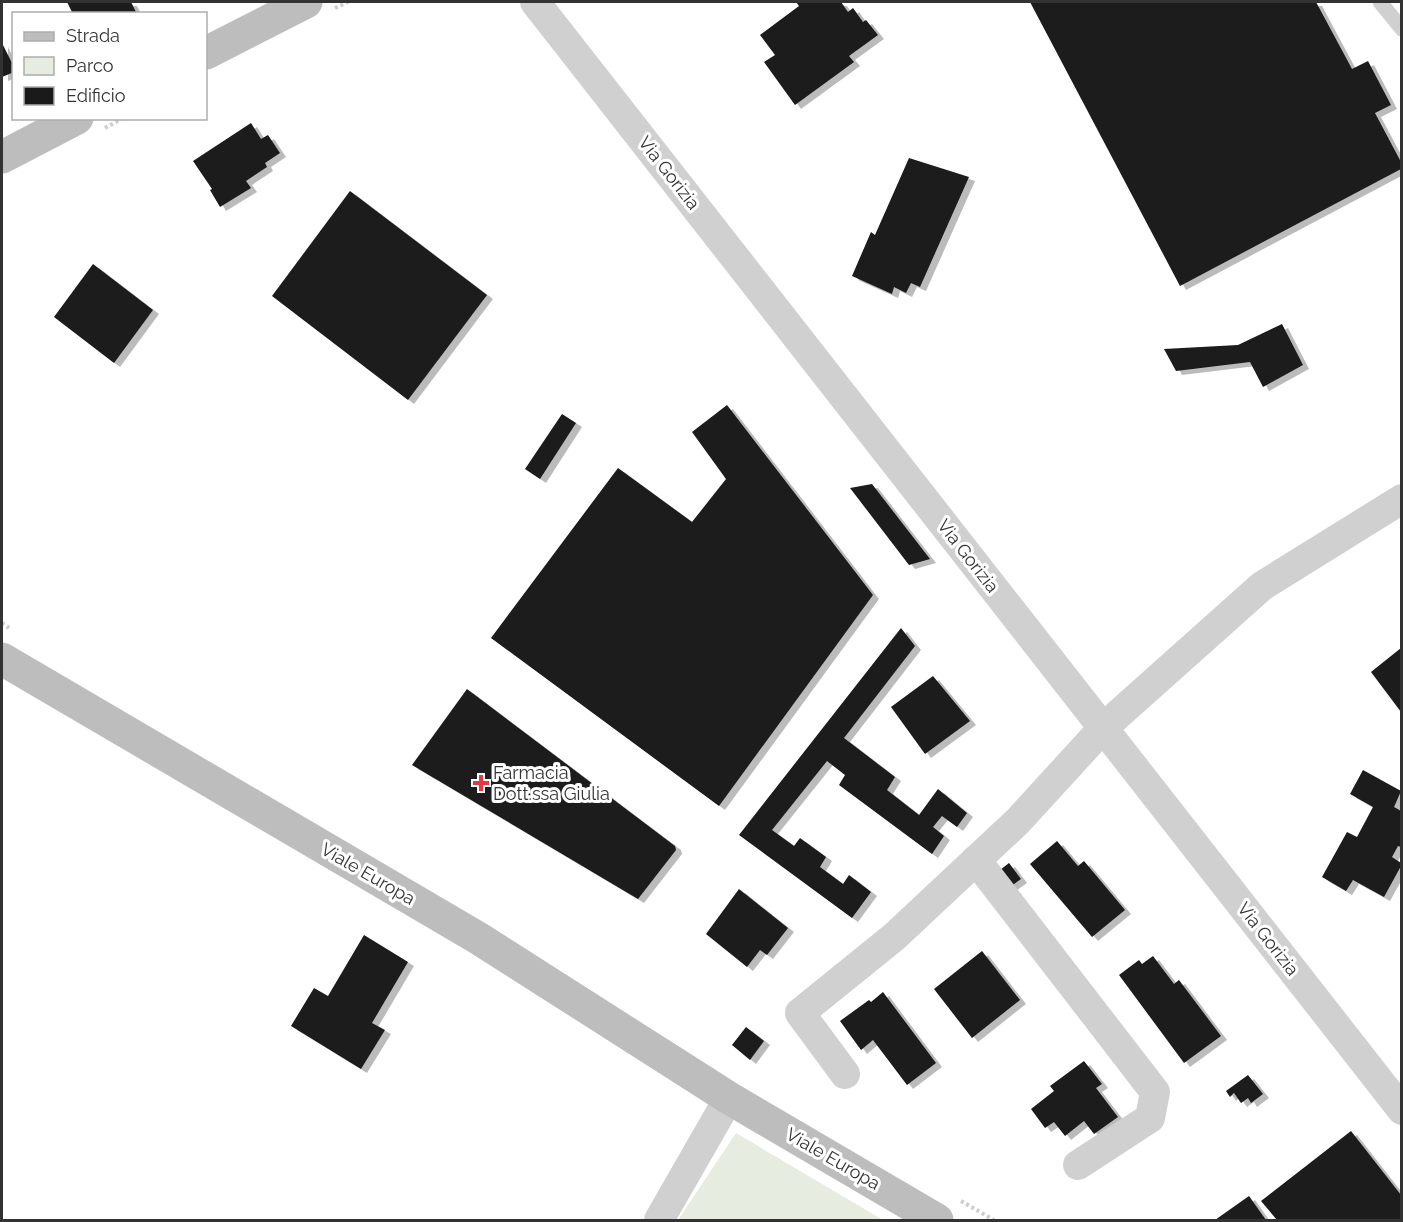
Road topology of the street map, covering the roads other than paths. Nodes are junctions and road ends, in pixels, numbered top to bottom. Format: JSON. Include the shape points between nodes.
{"nodes":[{"id":1,"x":306,"y":2,"type":"edge"},
{"id":2,"x":534,"y":2,"type":"edge"},
{"id":3,"x":1380,"y":2,"type":"edge"},
{"id":4,"x":1401,"y":29,"type":"edge"},
{"id":5,"x":207,"y":52,"type":"edge"},
{"id":6,"x":73,"y":120,"type":"edge"},
{"id":7,"x":2,"y":157,"type":"edge"},
{"id":8,"x":1401,"y":500,"type":"edge"},
{"id":9,"x":2,"y":659,"type":"edge"},
{"id":10,"x":1103,"y":728,"type":"junction"},
{"id":11,"x":976,"y":860,"type":"junction"},
{"id":12,"x":845,"y":1074,"type":"dead end"},
{"id":13,"x":729,"y":1098,"type":"junction"},
{"id":14,"x":1401,"y":1110,"type":"edge"},
{"id":15,"x":1078,"y":1165,"type":"dead end"},
{"id":16,"x":659,"y":1221,"type":"edge"},
{"id":17,"x":937,"y":1221,"type":"edge"}],
"edges":[{"from":1,"to":5,"type":"main road"},
{"from":2,"to":10,"type":"street","name":"Via Gorizia"},
{"from":3,"to":4,"type":"lane"},
{"from":6,"to":7,"type":"main road"},
{"from":8,"to":10,"type":"street","via":[[1262,586]]},
{"from":9,"to":13,"type":"main road","name":"Viale Europa","via":[[478,938]]},
{"from":10,"to":11,"type":"street","via":[[1018,821]]},
{"from":10,"to":14,"type":"street","name":"Via Gorizia"},
{"from":11,"to":12,"type":"street","via":[[894,937],[800,1013]]},
{"from":11,"to":15,"type":"street","via":[[1155,1092],[1150,1118]]},
{"from":13,"to":16,"type":"street"},
{"from":13,"to":17,"type":"main road","name":"Viale Europa"}]}
